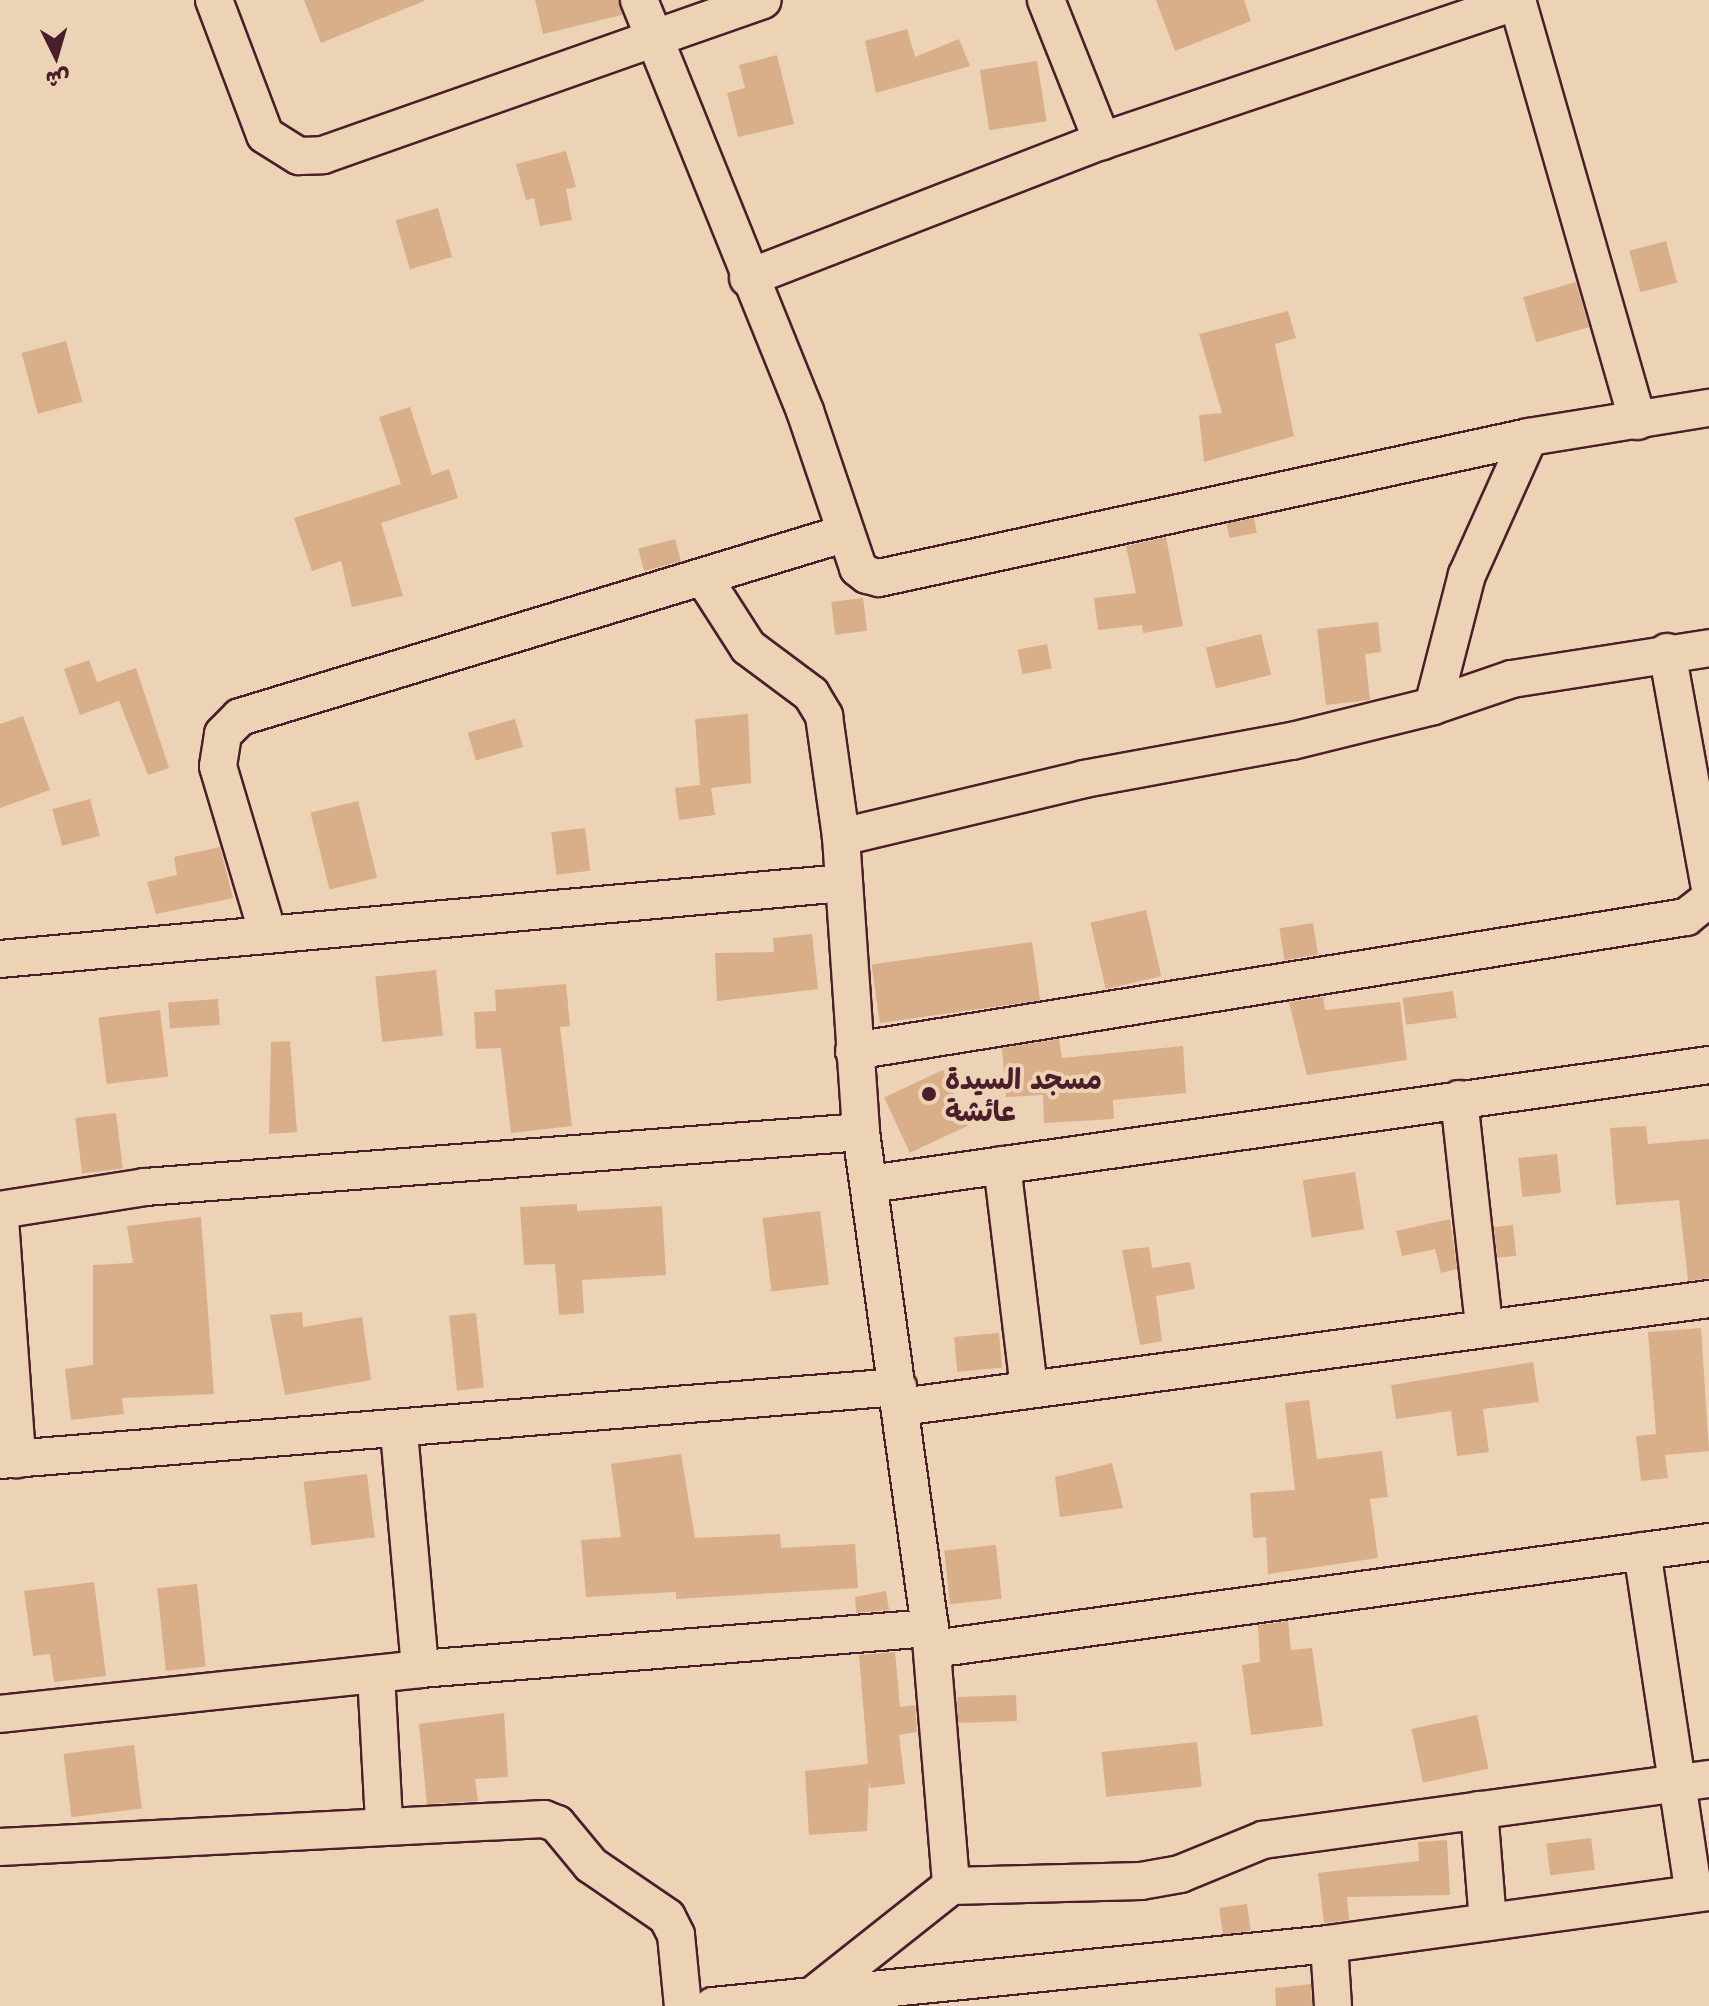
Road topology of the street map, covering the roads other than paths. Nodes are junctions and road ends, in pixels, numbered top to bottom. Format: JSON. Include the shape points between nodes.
{"nodes":[{"id":1,"x":214,"y":0,"type":"edge"},
{"id":2,"x":639,"y":0,"type":"edge"},
{"id":3,"x":762,"y":0,"type":"edge"},
{"id":4,"x":1046,"y":0,"type":"edge"},
{"id":5,"x":1517,"y":0,"type":"edge"},
{"id":6,"x":653,"y":35,"type":"junction"},
{"id":7,"x":1102,"y":141,"type":"junction"},
{"id":8,"x":748,"y":278,"type":"junction"},
{"id":9,"x":1709,"y":408,"type":"edge"},
{"id":10,"x":1638,"y":421,"type":"junction"},
{"id":11,"x":1529,"y":437,"type":"junction"},
{"id":12,"x":846,"y":533,"type":"junction"},
{"id":13,"x":705,"y":580,"type":"junction"},
{"id":14,"x":1709,"y":648,"type":"edge"},
{"id":15,"x":1667,"y":652,"type":"junction"},
{"id":16,"x":1433,"y":706,"type":"junction"},
{"id":17,"x":841,"y":837,"type":"junction"},
{"id":18,"x":843,"y":883,"type":"junction"},
{"id":19,"x":1709,"y":883,"type":"edge"},
{"id":20,"x":1709,"y":899,"type":"edge"},
{"id":21,"x":268,"y":934,"type":"junction"},
{"id":22,"x":0,"y":959,"type":"edge"},
{"id":23,"x":854,"y":1051,"type":"junction"},
{"id":24,"x":1709,"y":1065,"type":"edge"},
{"id":25,"x":1459,"y":1099,"type":"junction"},
{"id":26,"x":861,"y":1132,"type":"junction"},
{"id":27,"x":1002,"y":1165,"type":"junction"},
{"id":28,"x":870,"y":1184,"type":"junction"},
{"id":29,"x":0,"y":1210,"type":"edge"},
{"id":30,"x":0,"y":1219,"type":"edge"},
{"id":31,"x":1709,"y":1299,"type":"edge"},
{"id":32,"x":1484,"y":1326,"type":"junction"},
{"id":33,"x":1029,"y":1389,"type":"junction"},
{"id":34,"x":900,"y":1397,"type":"junction"},
{"id":35,"x":399,"y":1432,"type":"junction"},
{"id":36,"x":9,"y":1459,"type":"edge"},
{"id":37,"x":1709,"y":1542,"type":"edge"},
{"id":38,"x":1642,"y":1551,"type":"junction"},
{"id":39,"x":932,"y":1638,"type":"junction"},
{"id":40,"x":420,"y":1669,"type":"junction"},
{"id":41,"x":376,"y":1674,"type":"junction"},
{"id":42,"x":0,"y":1714,"type":"edge"},
{"id":43,"x":1694,"y":1781,"type":"edge"},
{"id":44,"x":1479,"y":1810,"type":"junction"},
{"id":45,"x":384,"y":1824,"type":"junction"},
{"id":46,"x":0,"y":1847,"type":"edge"},
{"id":47,"x":951,"y":1886,"type":"junction"},
{"id":48,"x":1701,"y":1892,"type":"edge"},
{"id":49,"x":1488,"y":1922,"type":"junction"},
{"id":50,"x":1329,"y":1944,"type":"junction"},
{"id":51,"x":811,"y":1997,"type":"junction"},
{"id":52,"x":683,"y":2006,"type":"edge"},
{"id":53,"x":713,"y":2006,"type":"edge"},
{"id":54,"x":1333,"y":2006,"type":"edge"}],
"edges":[{"from":1,"to":6,"type":"street","via":[[265,135],[299,156],[323,155]]},
{"from":2,"to":6,"type":"street"},
{"from":3,"to":6,"type":"street"},
{"from":4,"to":7,"type":"street"},
{"from":5,"to":7,"type":"street"},
{"from":5,"to":10,"type":"street"},
{"from":6,"to":8,"type":"street"},
{"from":7,"to":8,"type":"street"},
{"from":8,"to":12,"type":"street","via":[[805,411]]},
{"from":9,"to":10,"type":"street"},
{"from":10,"to":11,"type":"street"},
{"from":11,"to":12,"type":"street","via":[[879,578],[858,568]]},
{"from":11,"to":16,"type":"street","via":[[1467,575]]},
{"from":12,"to":13,"type":"street"},
{"from":13,"to":17,"type":"street","via":[[748,647],[811,694],[824,716]]},
{"from":13,"to":21,"type":"street","via":[[240,717],[223,734],[218,766]]},
{"from":14,"to":15,"type":"street"},
{"from":15,"to":16,"type":"street","via":[[1512,679]]},
{"from":15,"to":19,"type":"street"},
{"from":16,"to":17,"type":"street"},
{"from":17,"to":18,"type":"street"},
{"from":18,"to":21,"type":"street"},
{"from":18,"to":23,"type":"street"},
{"from":20,"to":23,"type":"street","via":[[1686,917],[1658,922]]},
{"from":21,"to":22,"type":"street"},
{"from":23,"to":26,"type":"street"},
{"from":24,"to":25,"type":"street"},
{"from":25,"to":27,"type":"street"},
{"from":25,"to":32,"type":"street"},
{"from":26,"to":28,"type":"street"},
{"from":26,"to":29,"type":"street","via":[[145,1187]]},
{"from":27,"to":28,"type":"street"},
{"from":27,"to":33,"type":"street"},
{"from":28,"to":34,"type":"street"},
{"from":30,"to":36,"type":"street"},
{"from":31,"to":32,"type":"street"},
{"from":32,"to":33,"type":"street"},
{"from":33,"to":34,"type":"street"},
{"from":34,"to":35,"type":"street"},
{"from":34,"to":39,"type":"street"},
{"from":35,"to":36,"type":"street"},
{"from":35,"to":40,"type":"street"},
{"from":37,"to":38,"type":"street"},
{"from":38,"to":39,"type":"street"},
{"from":38,"to":43,"type":"street"},
{"from":39,"to":40,"type":"street"},
{"from":39,"to":47,"type":"street"},
{"from":40,"to":41,"type":"street"},
{"from":41,"to":42,"type":"street"},
{"from":41,"to":45,"type":"street"},
{"from":43,"to":44,"type":"street"},
{"from":43,"to":48,"type":"street"},
{"from":44,"to":47,"type":"street","via":[[1263,1840],[1180,1874],[1141,1881]]},
{"from":44,"to":49,"type":"street"},
{"from":45,"to":46,"type":"street"},
{"from":45,"to":52,"type":"street","via":[[536,1818],[557,1824],[591,1865],[667,1917],[676,1935]]},
{"from":47,"to":51,"type":"street"},
{"from":48,"to":49,"type":"street"},
{"from":49,"to":50,"type":"street"},
{"from":50,"to":51,"type":"street"},
{"from":50,"to":54,"type":"street"},
{"from":51,"to":53,"type":"street"}]}
